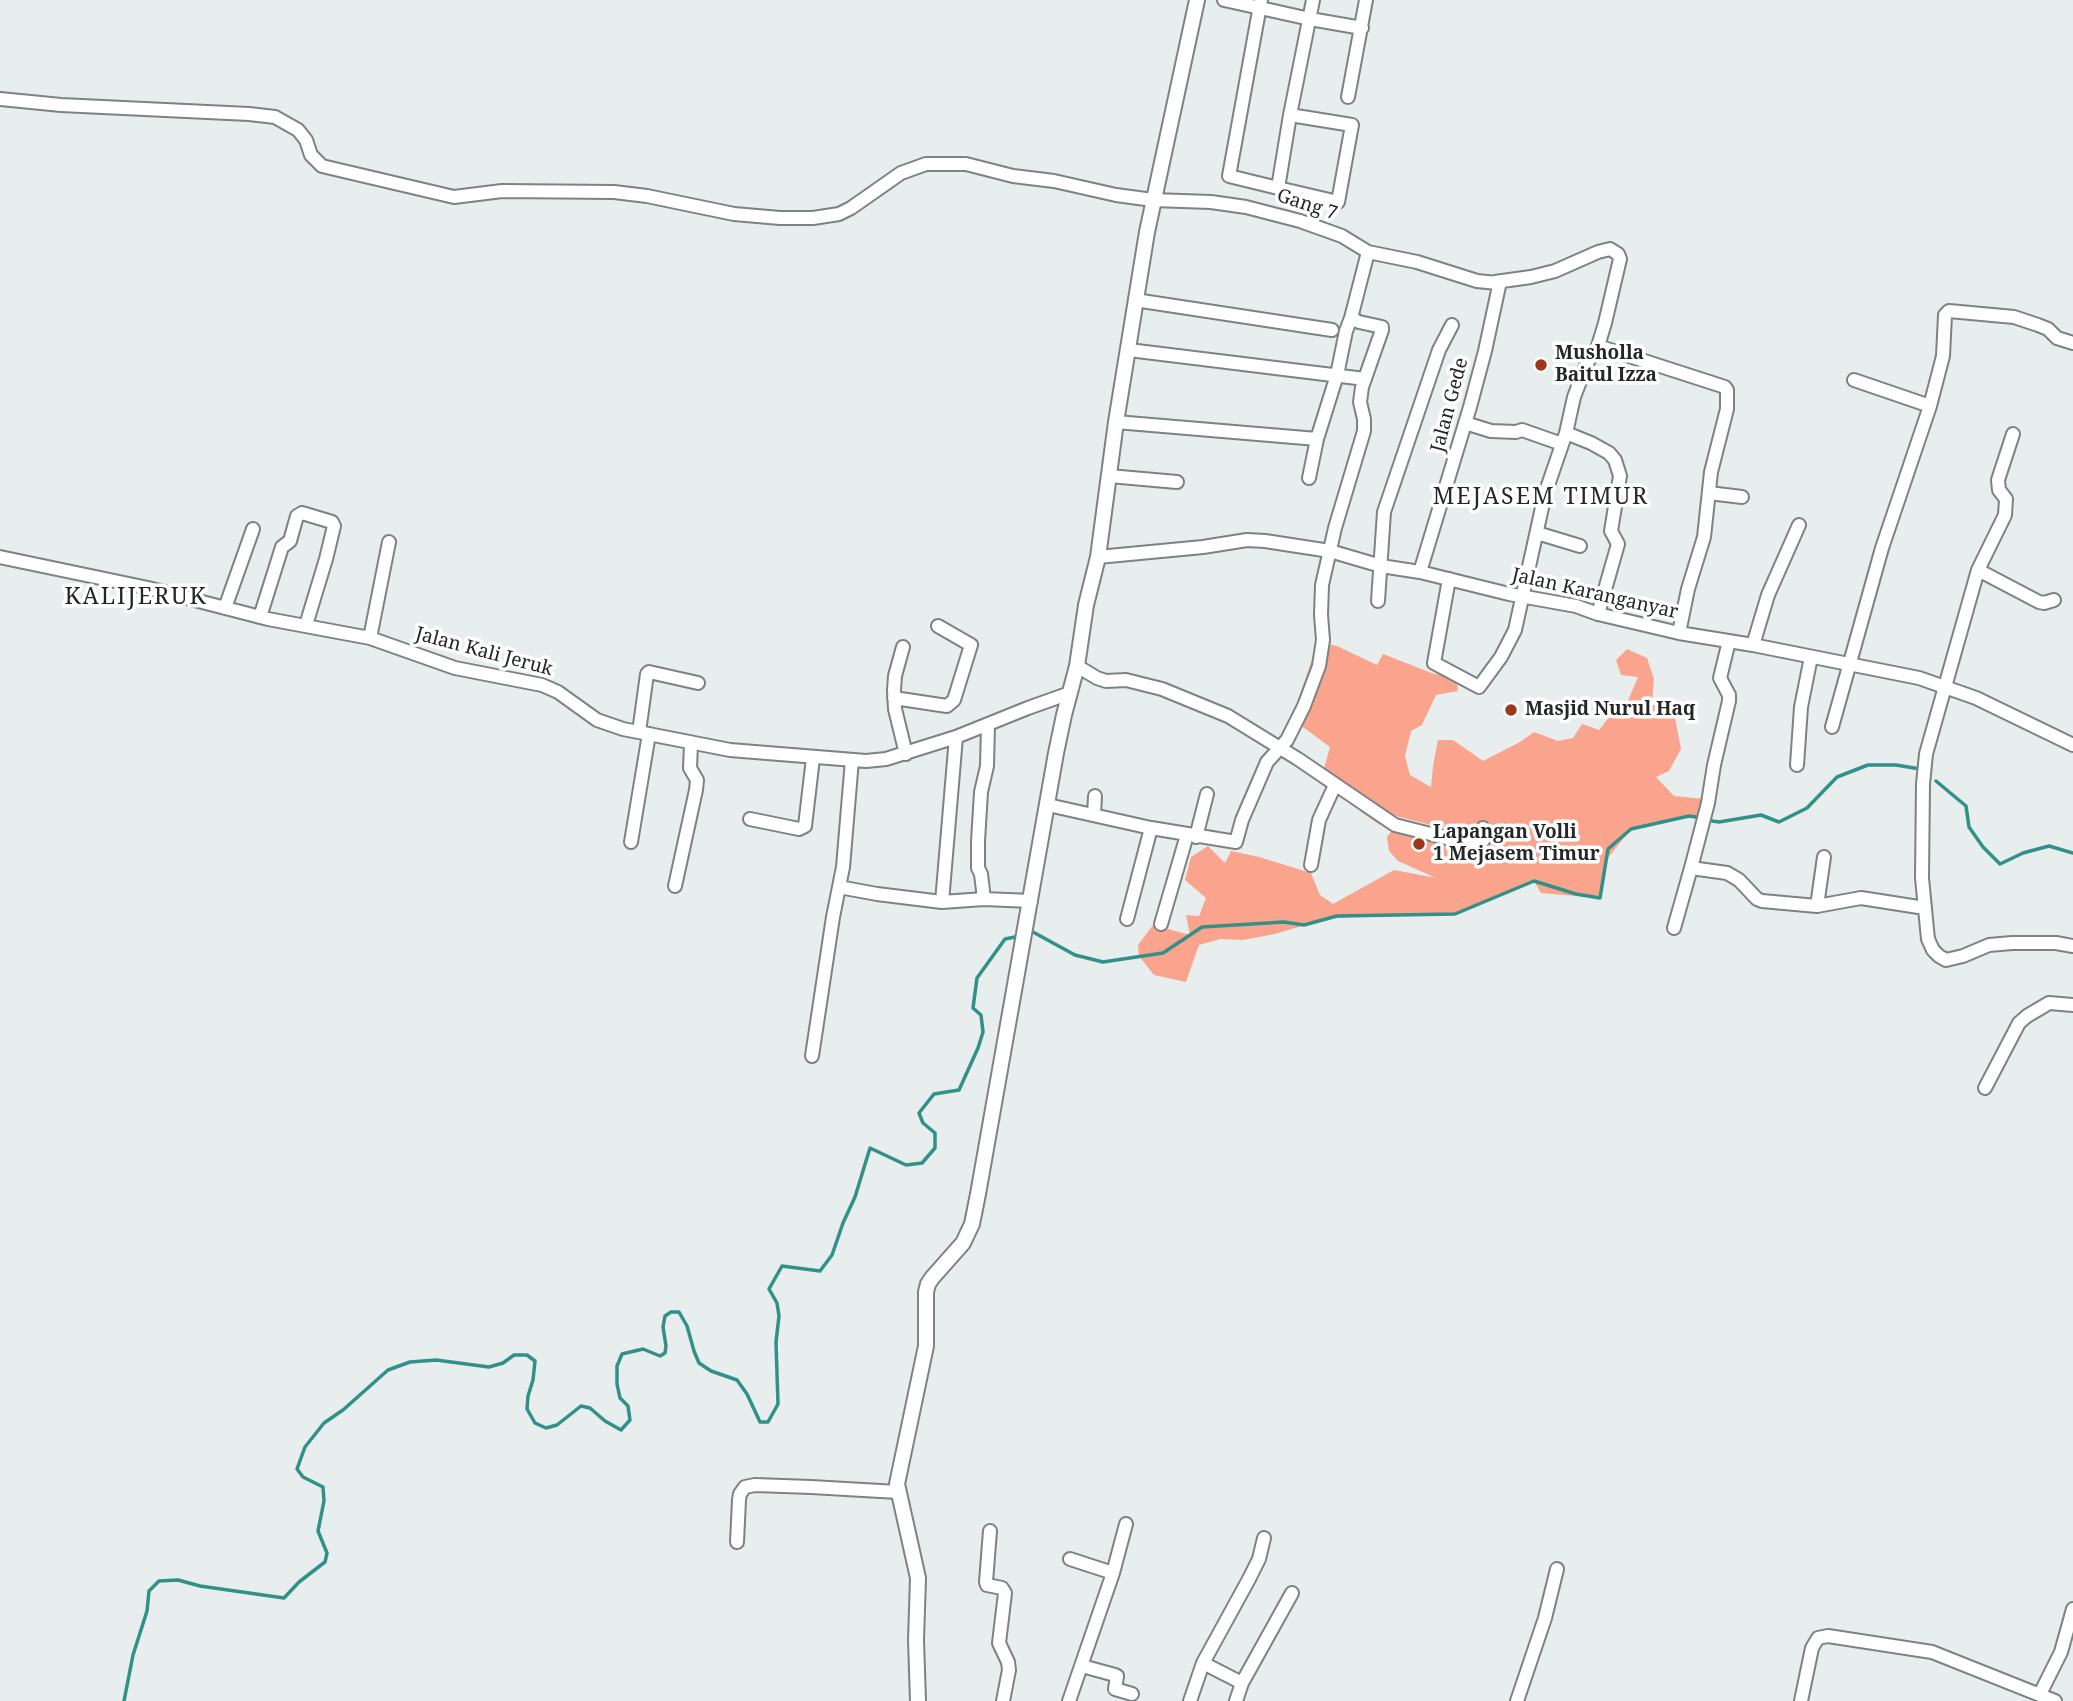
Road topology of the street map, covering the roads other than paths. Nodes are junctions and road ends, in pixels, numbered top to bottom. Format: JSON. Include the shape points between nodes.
{"nodes":[{"id":1,"x":1197,"y":0,"type":"edge"},
{"id":2,"x":1224,"y":0,"type":"edge"},
{"id":3,"x":1314,"y":0,"type":"edge"},
{"id":4,"x":1366,"y":0,"type":"edge"},
{"id":5,"x":1261,"y":4,"type":"edge"},
{"id":6,"x":1310,"y":19,"type":"junction"},
{"id":7,"x":1362,"y":27,"type":"junction"},
{"id":8,"x":1348,"y":97,"type":"dead end"},
{"id":9,"x":0,"y":99,"type":"edge"},
{"id":10,"x":1290,"y":115,"type":"junction"},
{"id":11,"x":1278,"y":188,"type":"junction"},
{"id":12,"x":1153,"y":200,"type":"junction"},
{"id":13,"x":1368,"y":251,"type":"junction"},
{"id":14,"x":1497,"y":284,"type":"junction"},
{"id":15,"x":1135,"y":300,"type":"junction"},
{"id":16,"x":1351,"y":318,"type":"junction"},
{"id":17,"x":1452,"y":326,"type":"dead end"},
{"id":18,"x":1332,"y":330,"type":"dead end"},
{"id":19,"x":2073,"y":344,"type":"edge"},
{"id":20,"x":1598,"y":346,"type":"junction"},
{"id":21,"x":1129,"y":350,"type":"junction"},
{"id":22,"x":1337,"y":375,"type":"junction"},
{"id":23,"x":1365,"y":379,"type":"junction"},
{"id":24,"x":1854,"y":380,"type":"dead end"},
{"id":25,"x":1930,"y":406,"type":"junction"},
{"id":26,"x":1116,"y":422,"type":"junction"},
{"id":27,"x":1465,"y":424,"type":"junction"},
{"id":28,"x":2013,"y":434,"type":"dead end"},
{"id":29,"x":1311,"y":439,"type":"junction"},
{"id":30,"x":1564,"y":439,"type":"junction"},
{"id":31,"x":1109,"y":476,"type":"junction"},
{"id":32,"x":1309,"y":478,"type":"dead end"},
{"id":33,"x":1177,"y":482,"type":"dead end"},
{"id":34,"x":1709,"y":493,"type":"junction"},
{"id":35,"x":1742,"y":497,"type":"dead end"},
{"id":36,"x":1799,"y":525,"type":"dead end"},
{"id":37,"x":253,"y":529,"type":"dead end"},
{"id":38,"x":1537,"y":533,"type":"junction"},
{"id":39,"x":389,"y":542,"type":"dead end"},
{"id":40,"x":1580,"y":546,"type":"dead end"},
{"id":41,"x":1330,"y":551,"type":"junction"},
{"id":42,"x":0,"y":557,"type":"edge"},
{"id":43,"x":1098,"y":557,"type":"junction"},
{"id":44,"x":1381,"y":566,"type":"junction"},
{"id":45,"x":1978,"y":570,"type":"junction"},
{"id":46,"x":1420,"y":572,"type":"junction"},
{"id":47,"x":1449,"y":579,"type":"junction"},
{"id":48,"x":1524,"y":597,"type":"junction"},
{"id":49,"x":2054,"y":600,"type":"dead end"},
{"id":50,"x":1378,"y":601,"type":"dead end"},
{"id":51,"x":225,"y":608,"type":"junction"},
{"id":52,"x":1598,"y":614,"type":"junction"},
{"id":53,"x":260,"y":617,"type":"junction"},
{"id":54,"x":306,"y":625,"type":"junction"},
{"id":55,"x":938,"y":626,"type":"dead end"},
{"id":56,"x":1679,"y":633,"type":"junction"},
{"id":57,"x":370,"y":638,"type":"junction"},
{"id":58,"x":1729,"y":641,"type":"junction"},
{"id":59,"x":1753,"y":645,"type":"junction"},
{"id":60,"x":903,"y":646,"type":"dead end"},
{"id":61,"x":1811,"y":657,"type":"junction"},
{"id":62,"x":1849,"y":665,"type":"junction"},
{"id":63,"x":1074,"y":677,"type":"junction"},
{"id":64,"x":698,"y":683,"type":"dead end"},
{"id":65,"x":1944,"y":686,"type":"junction"},
{"id":66,"x":894,"y":698,"type":"junction"},
{"id":67,"x":988,"y":725,"type":"junction"},
{"id":68,"x":1832,"y":727,"type":"dead end"},
{"id":69,"x":644,"y":733,"type":"junction"},
{"id":70,"x":956,"y":737,"type":"junction"},
{"id":71,"x":691,"y":744,"type":"junction"},
{"id":72,"x":2073,"y":745,"type":"edge"},
{"id":73,"x":1278,"y":748,"type":"junction"},
{"id":74,"x":906,"y":754,"type":"junction"},
{"id":75,"x":813,"y":758,"type":"junction"},
{"id":76,"x":852,"y":760,"type":"junction"},
{"id":77,"x":1797,"y":765,"type":"dead end"},
{"id":78,"x":1335,"y":785,"type":"junction"},
{"id":79,"x":1207,"y":794,"type":"dead end"},
{"id":80,"x":1095,"y":796,"type":"dead end"},
{"id":81,"x":1048,"y":805,"type":"junction"},
{"id":82,"x":1094,"y":815,"type":"junction"},
{"id":83,"x":750,"y":819,"type":"dead end"},
{"id":84,"x":1151,"y":828,"type":"junction"},
{"id":85,"x":1483,"y":828,"type":"dead end"},
{"id":86,"x":1191,"y":836,"type":"junction"},
{"id":87,"x":631,"y":842,"type":"dead end"},
{"id":88,"x":1824,"y":857,"type":"dead end"},
{"id":89,"x":1311,"y":865,"type":"dead end"},
{"id":90,"x":1691,"y":868,"type":"junction"},
{"id":91,"x":675,"y":886,"type":"dead end"},
{"id":92,"x":839,"y":887,"type":"junction"},
{"id":93,"x":984,"y":899,"type":"junction"},
{"id":94,"x":1031,"y":901,"type":"junction"},
{"id":95,"x":942,"y":902,"type":"junction"},
{"id":96,"x":1817,"y":906,"type":"junction"},
{"id":97,"x":1925,"y":908,"type":"junction"},
{"id":98,"x":1127,"y":919,"type":"dead end"},
{"id":99,"x":1161,"y":924,"type":"dead end"},
{"id":100,"x":1674,"y":928,"type":"dead end"},
{"id":101,"x":2073,"y":946,"type":"edge"},
{"id":102,"x":2073,"y":1004,"type":"edge"},
{"id":103,"x":812,"y":1056,"type":"dead end"},
{"id":104,"x":1985,"y":1088,"type":"dead end"},
{"id":105,"x":898,"y":1492,"type":"junction"},
{"id":106,"x":1126,"y":1524,"type":"dead end"},
{"id":107,"x":990,"y":1531,"type":"dead end"},
{"id":108,"x":1264,"y":1538,"type":"dead end"},
{"id":109,"x":737,"y":1542,"type":"dead end"},
{"id":110,"x":1070,"y":1559,"type":"dead end"},
{"id":111,"x":1557,"y":1569,"type":"dead end"},
{"id":112,"x":1113,"y":1573,"type":"junction"},
{"id":113,"x":1292,"y":1593,"type":"dead end"},
{"id":114,"x":2073,"y":1609,"type":"edge"},
{"id":115,"x":1203,"y":1663,"type":"junction"},
{"id":116,"x":1082,"y":1666,"type":"junction"},
{"id":117,"x":1242,"y":1683,"type":"junction"},
{"id":118,"x":1132,"y":1693,"type":"dead end"},
{"id":119,"x":2039,"y":1693,"type":"junction"},
{"id":120,"x":918,"y":1701,"type":"edge"},
{"id":121,"x":1003,"y":1701,"type":"edge"},
{"id":122,"x":1069,"y":1701,"type":"edge"},
{"id":123,"x":1190,"y":1701,"type":"edge"},
{"id":124,"x":1236,"y":1701,"type":"edge"},
{"id":125,"x":1517,"y":1701,"type":"edge"},
{"id":126,"x":1801,"y":1701,"type":"edge"},
{"id":127,"x":2055,"y":1701,"type":"edge"}],
"edges":[{"from":1,"to":12,"type":"street"},
{"from":2,"to":5,"type":"street"},
{"from":3,"to":6,"type":"street"},
{"from":4,"to":7,"type":"street"},
{"from":5,"to":6,"type":"street"},
{"from":5,"to":11,"type":"street","via":[[1229,176]]},
{"from":6,"to":7,"type":"street"},
{"from":6,"to":10,"type":"street"},
{"from":7,"to":8,"type":"street"},
{"from":9,"to":12,"type":"street","name":"Gang 7","via":[[275,117],[298,130],[322,166],[454,197],[502,191],[614,192],[734,214],[813,218],[839,214],[901,173],[926,164],[966,164]]},
{"from":10,"to":11,"type":"street"},
{"from":10,"to":11,"type":"street","via":[[1355,126],[1338,202]]},
{"from":12,"to":13,"type":"street","name":"Gang 7","via":[[1245,206],[1342,236]]},
{"from":12,"to":15,"type":"street"},
{"from":13,"to":14,"type":"street","name":"Gang 7"},
{"from":13,"to":16,"type":"street"},
{"from":14,"to":20,"type":"street","name":"Gang 7","via":[[1556,271],[1610,249],[1620,259]]},
{"from":14,"to":27,"type":"street","name":"Jalan Gede"},
{"from":15,"to":18,"type":"street"},
{"from":15,"to":21,"type":"street"},
{"from":16,"to":22,"type":"street"},
{"from":16,"to":23,"type":"street","via":[[1383,328]]},
{"from":17,"to":44,"type":"street","via":[[1435,361],[1384,512]]},
{"from":19,"to":25,"type":"street","via":[[2014,317],[1949,311]]},
{"from":20,"to":30,"type":"street","via":[[1574,397]]},
{"from":20,"to":34,"type":"street","via":[[1725,387],[1727,409]]},
{"from":21,"to":22,"type":"street"},
{"from":21,"to":26,"type":"street"},
{"from":22,"to":23,"type":"street"},
{"from":22,"to":29,"type":"street"},
{"from":23,"to":41,"type":"street","via":[[1360,402],[1364,431]]},
{"from":24,"to":25,"type":"street"},
{"from":25,"to":62,"type":"street"},
{"from":26,"to":29,"type":"street"},
{"from":26,"to":31,"type":"street"},
{"from":27,"to":30,"type":"street"},
{"from":27,"to":46,"type":"street","name":"Jalan Gede"},
{"from":28,"to":45,"type":"street","via":[[1998,480],[1998,490],[2006,499],[2005,515]]},
{"from":29,"to":32,"type":"street"},
{"from":30,"to":38,"type":"street"},
{"from":30,"to":52,"type":"street","via":[[1609,453],[1620,476],[1611,531],[1618,544]]},
{"from":31,"to":33,"type":"street"},
{"from":31,"to":43,"type":"street"},
{"from":34,"to":35,"type":"street"},
{"from":34,"to":56,"type":"street","via":[[1704,537]]},
{"from":36,"to":59,"type":"street","via":[[1768,595]]},
{"from":37,"to":51,"type":"street"},
{"from":38,"to":40,"type":"street"},
{"from":38,"to":48,"type":"street"},
{"from":39,"to":57,"type":"street"},
{"from":41,"to":43,"type":"street","name":"Jalan Karanganyar","via":[[1247,540]]},
{"from":41,"to":44,"type":"street","name":"Jalan Karanganyar"},
{"from":41,"to":73,"type":"street","via":[[1322,585],[1319,666],[1293,729]]},
{"from":42,"to":51,"type":"street","name":"Jalan Kali Jeruk"},
{"from":43,"to":63,"type":"street"},
{"from":44,"to":46,"type":"street","name":"Jalan Karanganyar"},
{"from":44,"to":50,"type":"street"},
{"from":45,"to":49,"type":"street","via":[[2039,602]]},
{"from":45,"to":65,"type":"street"},
{"from":46,"to":47,"type":"street","name":"Jalan Karanganyar"},
{"from":47,"to":48,"type":"street","name":"Jalan Karanganyar"},
{"from":47,"to":48,"type":"street","via":[[1434,663],[1477,686],[1516,631]]},
{"from":48,"to":52,"type":"street","name":"Jalan Karanganyar"},
{"from":51,"to":53,"type":"street","name":"Jalan Kali Jeruk"},
{"from":52,"to":56,"type":"street","name":"Jalan Karanganyar"},
{"from":53,"to":54,"type":"street","name":"Jalan Kali Jeruk"},
{"from":53,"to":54,"type":"street","via":[[282,547],[290,541],[302,513],[334,526]]},
{"from":54,"to":57,"type":"street","name":"Jalan Kali Jeruk"},
{"from":55,"to":66,"type":"street","via":[[971,645],[954,701],[947,706]]},
{"from":56,"to":58,"type":"street","name":"Jalan Karanganyar"},
{"from":57,"to":69,"type":"street","name":"Jalan Kali Jeruk","via":[[455,668],[542,685],[597,720]]},
{"from":58,"to":59,"type":"street","name":"Jalan Karanganyar"},
{"from":58,"to":90,"type":"street","via":[[1720,678],[1729,701]]},
{"from":59,"to":61,"type":"street","name":"Jalan Karanganyar"},
{"from":60,"to":66,"type":"street"},
{"from":61,"to":62,"type":"street","name":"Jalan Karanganyar"},
{"from":61,"to":77,"type":"street"},
{"from":62,"to":65,"type":"street","name":"Jalan Karanganyar","via":[[1906,674]]},
{"from":62,"to":68,"type":"street"},
{"from":63,"to":67,"type":"street","name":"Jalan Kali Jeruk","via":[[1028,708]]},
{"from":63,"to":73,"type":"street","via":[[1126,680],[1162,689],[1228,716]]},
{"from":63,"to":81,"type":"street"},
{"from":64,"to":69,"type":"street","via":[[649,672]]},
{"from":65,"to":72,"type":"street","name":"Jalan Karanganyar"},
{"from":65,"to":97,"type":"street","via":[[1924,768]]},
{"from":66,"to":74,"type":"street"},
{"from":67,"to":70,"type":"street","name":"Jalan Kali Jeruk"},
{"from":67,"to":93,"type":"street","via":[[978,841]]},
{"from":69,"to":71,"type":"street","name":"Jalan Kali Jeruk"},
{"from":69,"to":87,"type":"street"},
{"from":70,"to":74,"type":"street","name":"Jalan Kali Jeruk"},
{"from":70,"to":95,"type":"street"},
{"from":71,"to":75,"type":"street","name":"Jalan Kali Jeruk"},
{"from":71,"to":91,"type":"street","via":[[690,768],[697,780],[696,790]]},
{"from":73,"to":78,"type":"street"},
{"from":73,"to":86,"type":"street","via":[[1267,762],[1236,842]]},
{"from":74,"to":76,"type":"street","name":"Jalan Kali Jeruk"},
{"from":75,"to":76,"type":"street","name":"Jalan Kali Jeruk"},
{"from":75,"to":83,"type":"street","via":[[804,827]]},
{"from":76,"to":92,"type":"street"},
{"from":78,"to":85,"type":"street","via":[[1397,826],[1470,844],[1482,842]]},
{"from":78,"to":89,"type":"street","via":[[1319,820]]},
{"from":79,"to":86,"type":"street"},
{"from":80,"to":82,"type":"street"},
{"from":81,"to":82,"type":"street"},
{"from":81,"to":94,"type":"street"},
{"from":82,"to":84,"type":"street"},
{"from":84,"to":86,"type":"street"},
{"from":84,"to":98,"type":"street"},
{"from":86,"to":99,"type":"street"},
{"from":88,"to":96,"type":"street"},
{"from":90,"to":96,"type":"street","via":[[1727,873],[1759,900]]},
{"from":90,"to":100,"type":"street"},
{"from":92,"to":95,"type":"street"},
{"from":92,"to":103,"type":"street"},
{"from":93,"to":94,"type":"street"},
{"from":93,"to":95,"type":"street"},
{"from":94,"to":105,"type":"street","via":[[972,1224],[960,1249],[932,1278],[926,1292],[926,1346]]},
{"from":96,"to":97,"type":"street","via":[[1861,898]]},
{"from":97,"to":101,"type":"street","via":[[1931,946],[1946,960],[1989,945]]},
{"from":102,"to":104,"type":"street","via":[[2043,1005],[2018,1023]]},
{"from":105,"to":109,"type":"street","via":[[750,1486],[738,1500]]},
{"from":105,"to":120,"type":"street","via":[[918,1578]]},
{"from":106,"to":112,"type":"street"},
{"from":107,"to":121,"type":"street","via":[[986,1582],[1004,1593],[999,1643],[1009,1670]]},
{"from":108,"to":115,"type":"street","via":[[1250,1579]]},
{"from":110,"to":112,"type":"street"},
{"from":111,"to":125,"type":"street"},
{"from":112,"to":116,"type":"street"},
{"from":113,"to":117,"type":"street"},
{"from":114,"to":119,"type":"street","via":[[2061,1652]]},
{"from":115,"to":117,"type":"street"},
{"from":115,"to":123,"type":"street"},
{"from":116,"to":118,"type":"street","via":[[1117,1676],[1115,1689]]},
{"from":116,"to":122,"type":"street"},
{"from":117,"to":124,"type":"street"},
{"from":119,"to":126,"type":"street","via":[[1932,1652],[1828,1636],[1818,1638],[1812,1648]]},
{"from":119,"to":127,"type":"street"}]}
